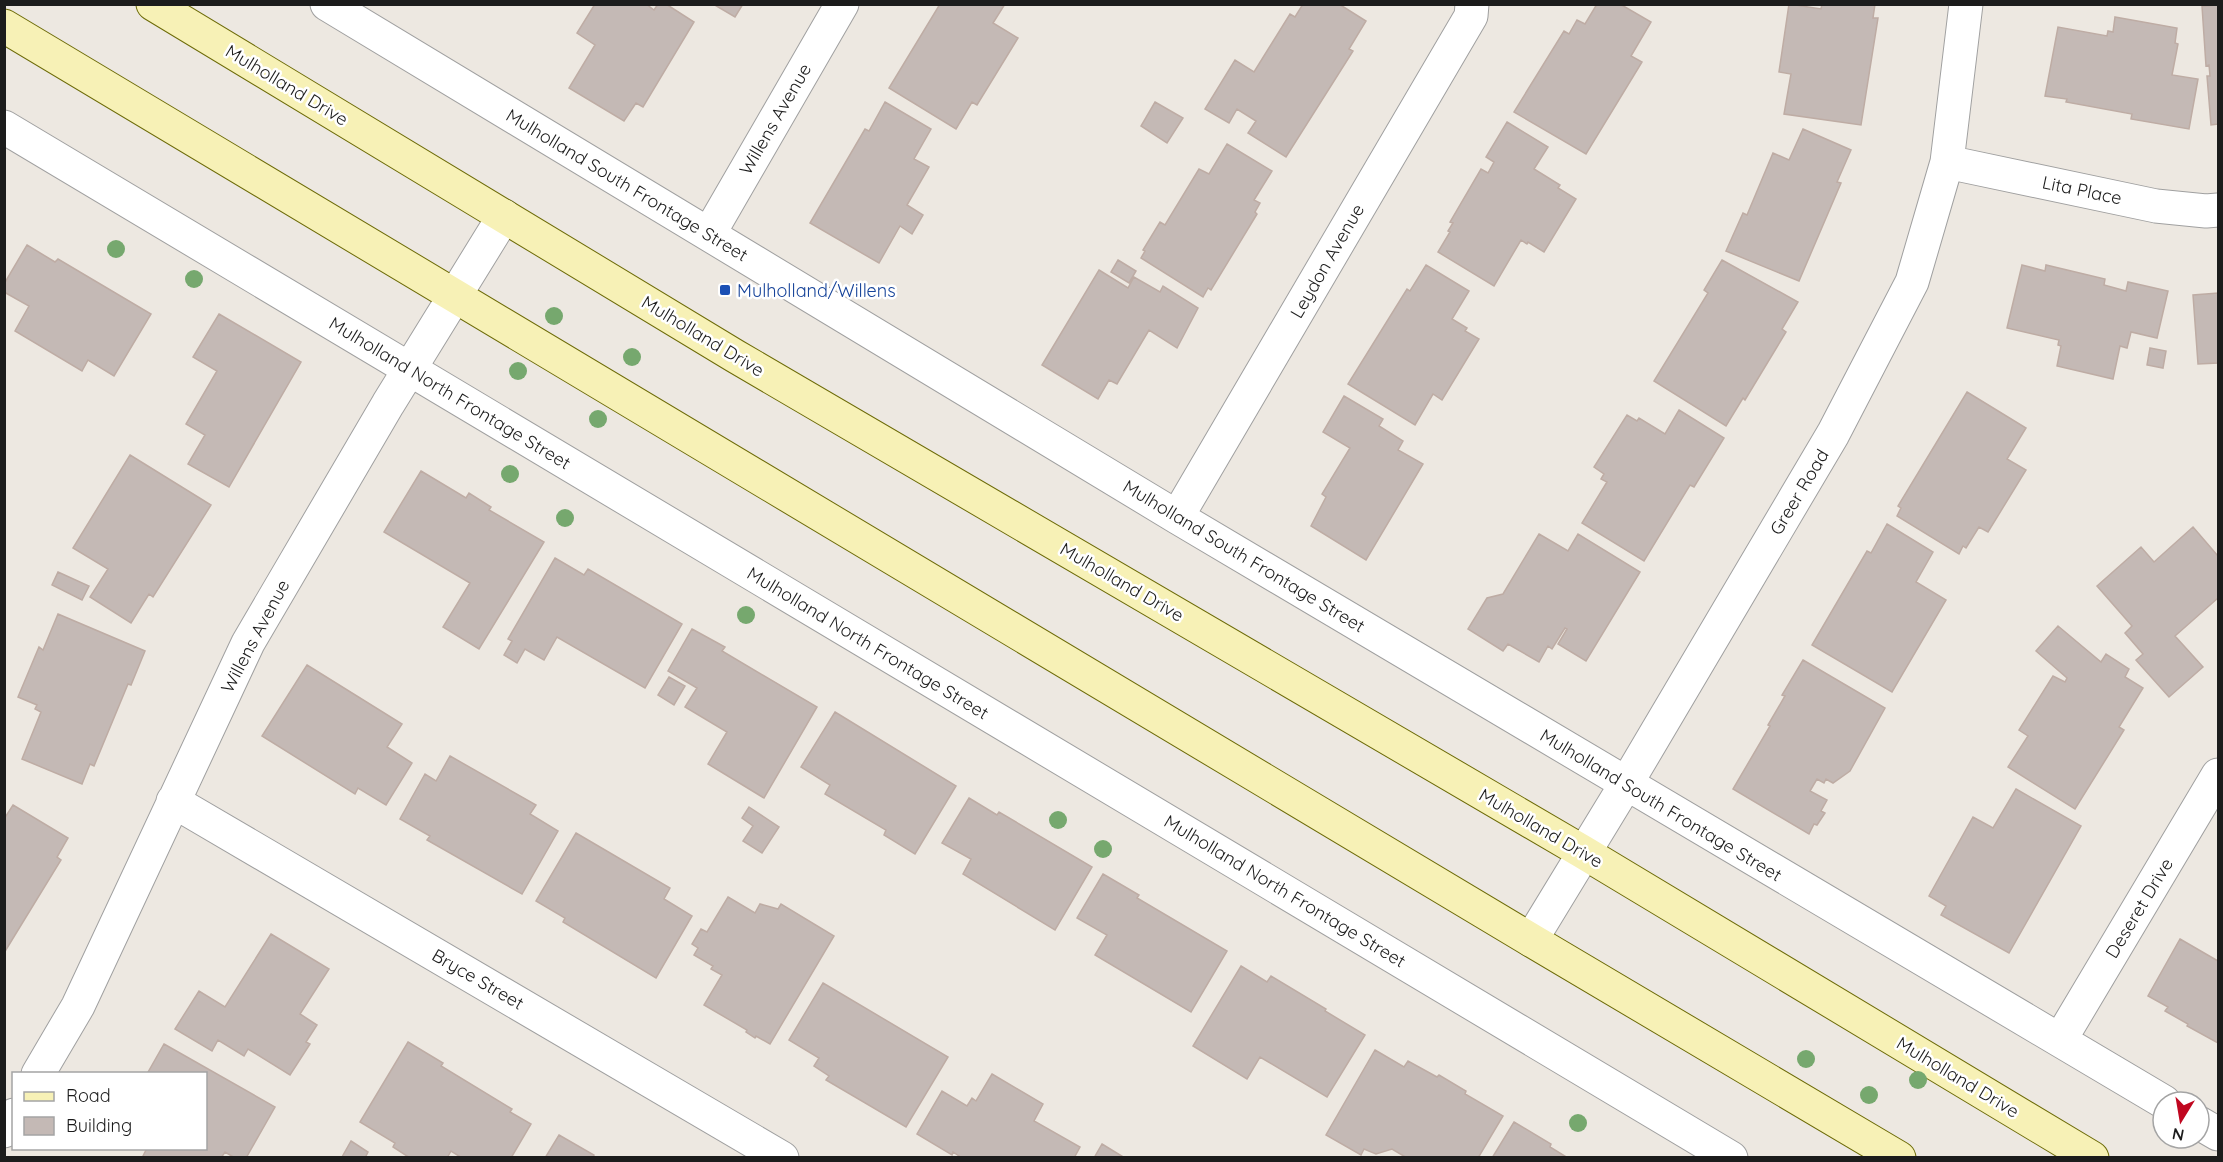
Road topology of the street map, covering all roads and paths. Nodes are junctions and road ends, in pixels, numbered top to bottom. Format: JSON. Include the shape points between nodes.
{"nodes":[{"id":1,"x":153,"y":4,"type":"edge"},
{"id":2,"x":327,"y":4,"type":"edge"},
{"id":3,"x":842,"y":4,"type":"edge"},
{"id":4,"x":1472,"y":4,"type":"edge"},
{"id":5,"x":1966,"y":4,"type":"edge"},
{"id":6,"x":4,"y":26,"type":"edge"},
{"id":7,"x":4,"y":127,"type":"edge"},
{"id":8,"x":1947,"y":162,"type":"junction"},
{"id":9,"x":2218,"y":210,"type":"edge"},
{"id":10,"x":504,"y":216,"type":"junction"},
{"id":11,"x":709,"y":234,"type":"junction"},
{"id":12,"x":453,"y":296,"type":"junction"},
{"id":13,"x":410,"y":370,"type":"junction"},
{"id":14,"x":1177,"y":516,"type":"junction"},
{"id":15,"x":2218,"y":775,"type":"edge"},
{"id":16,"x":1626,"y":784,"type":"junction"},
{"id":17,"x":173,"y":801,"type":"junction"},
{"id":18,"x":1583,"y":852,"type":"junction"},
{"id":19,"x":1531,"y":940,"type":"junction"},
{"id":20,"x":2060,"y":1040,"type":"junction"},
{"id":21,"x":39,"y":1072,"type":"edge"},
{"id":22,"x":2151,"y":1094,"type":"edge"},
{"id":23,"x":12,"y":1118,"type":"edge"},
{"id":24,"x":4,"y":1131,"type":"edge"},
{"id":25,"x":782,"y":1158,"type":"edge"},
{"id":26,"x":1731,"y":1158,"type":"edge"},
{"id":27,"x":1899,"y":1158,"type":"edge"},
{"id":28,"x":2092,"y":1158,"type":"edge"}],
"edges":[{"from":1,"to":10,"type":"main road","name":"Mulholland Drive"},
{"from":2,"to":11,"type":"street","name":"Mulholland South Frontage Street"},
{"from":3,"to":11,"type":"street","name":"Willens Avenue"},
{"from":4,"to":14,"type":"street","name":"Leydon Avenue","via":[[1471,16]]},
{"from":5,"to":8,"type":"street","name":"Greer Road"},
{"from":6,"to":12,"type":"main road"},
{"from":7,"to":13,"type":"street","name":"Mulholland North Frontage Street"},
{"from":8,"to":9,"type":"street","name":"Lita Place","via":[[2156,206]]},
{"from":8,"to":16,"type":"street","name":"Greer Road","via":[[1912,282],[1833,434]]},
{"from":10,"to":12,"type":"street","name":"Willens Avenue"},
{"from":10,"to":18,"type":"main road","name":"Mulholland Drive","via":[[735,356]]},
{"from":11,"to":14,"type":"street","name":"Mulholland South Frontage Street"},
{"from":12,"to":13,"type":"street","name":"Willens Avenue"},
{"from":12,"to":19,"type":"main road"},
{"from":13,"to":17,"type":"street","name":"Willens Avenue","via":[[248,643]]},
{"from":13,"to":26,"type":"street","name":"Mulholland North Frontage Street"},
{"from":14,"to":16,"type":"street","name":"Mulholland South Frontage Street"},
{"from":15,"to":20,"type":"street","name":"Deseret Drive"},
{"from":16,"to":18,"type":"street","name":"Greer Road"},
{"from":16,"to":20,"type":"street","name":"Mulholland South Frontage Street"},
{"from":17,"to":21,"type":"street","name":"Willens Avenue","via":[[78,1006]]},
{"from":17,"to":25,"type":"street","name":"Bryce Street"},
{"from":18,"to":19,"type":"street","name":"Greer Road"},
{"from":18,"to":28,"type":"main road","name":"Mulholland Drive"},
{"from":19,"to":27,"type":"main road"},
{"from":20,"to":22,"type":"street","name":"Mulholland South Frontage Street"},
{"from":23,"to":24,"type":"street"}]}
